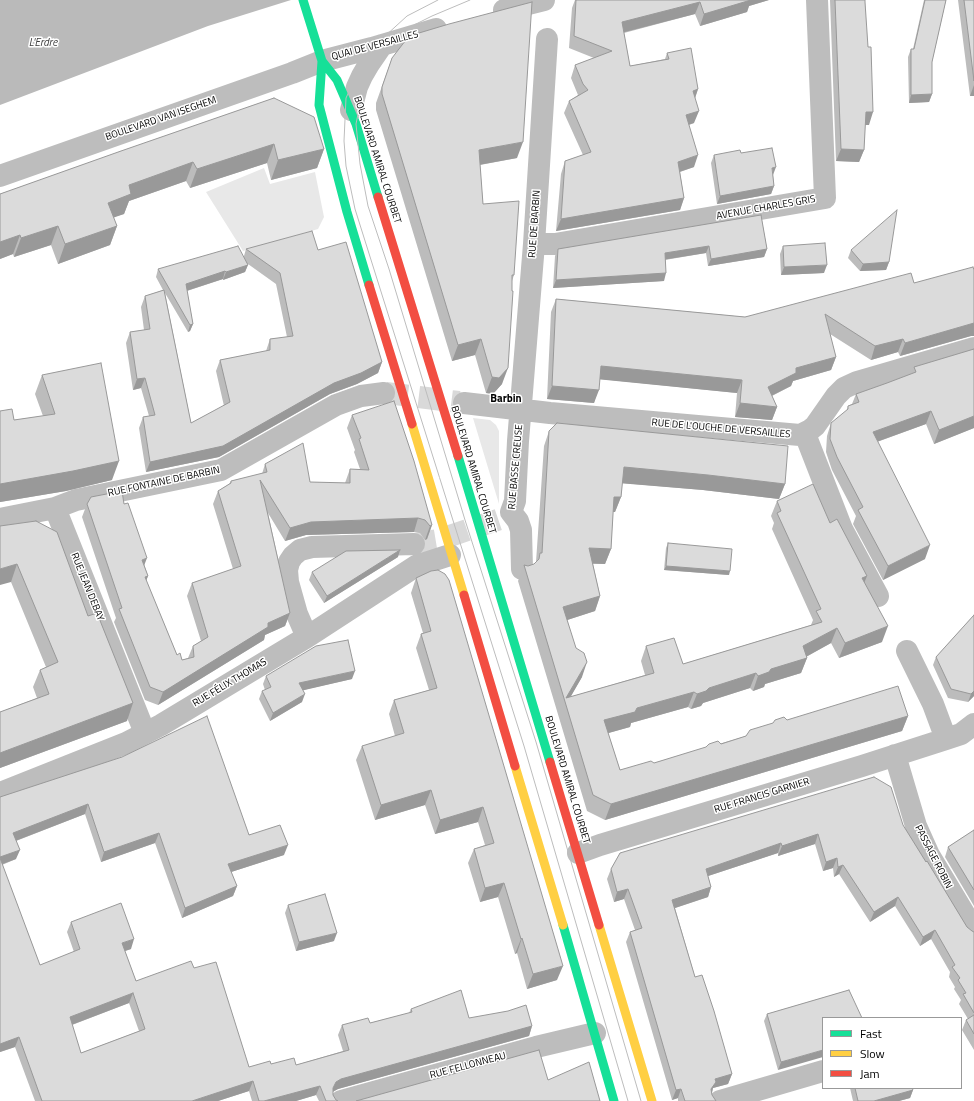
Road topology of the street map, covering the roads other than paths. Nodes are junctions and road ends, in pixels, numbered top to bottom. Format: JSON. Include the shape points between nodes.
{"nodes":[{"id":1,"x":303,"y":0,"type":"edge"},
{"id":2,"x":544,"y":0,"type":"edge"},
{"id":3,"x":817,"y":0,"type":"edge"},
{"id":4,"x":485,"y":15,"type":"edge"},
{"id":5,"x":454,"y":24,"type":"edge"},
{"id":6,"x":547,"y":39,"type":"dead end"},
{"id":7,"x":382,"y":45,"type":"junction"},
{"id":8,"x":322,"y":61,"type":"junction"},
{"id":9,"x":351,"y":110,"type":"junction"},
{"id":10,"x":0,"y":176,"type":"edge"},
{"id":11,"x":534,"y":244,"type":"junction"},
{"id":12,"x":974,"y":348,"type":"edge"},
{"id":13,"x":384,"y":393,"type":"tunnel mouth"},
{"id":14,"x":464,"y":403,"type":"tunnel mouth"},
{"id":15,"x":521,"y":410,"type":"junction"},
{"id":16,"x":805,"y":434,"type":"junction"},
{"id":17,"x":55,"y":508,"type":"junction"},
{"id":18,"x":0,"y":519,"type":"edge"},
{"id":19,"x":414,"y":544,"type":"tunnel mouth"},
{"id":20,"x":450,"y":555,"type":"junction"},
{"id":21,"x":522,"y":569,"type":"dead end"},
{"id":22,"x":878,"y":596,"type":"dead end"},
{"id":23,"x":307,"y":636,"type":"junction"},
{"id":24,"x":906,"y":651,"type":"dead end"},
{"id":25,"x":974,"y":724,"type":"edge"},
{"id":26,"x":145,"y":733,"type":"junction"},
{"id":27,"x":946,"y":739,"type":"junction"},
{"id":28,"x":895,"y":755,"type":"junction"},
{"id":29,"x":0,"y":793,"type":"edge"},
{"id":30,"x":578,"y":853,"type":"junction"},
{"id":31,"x":974,"y":930,"type":"edge"},
{"id":32,"x":595,"y":1034,"type":"junction"},
{"id":33,"x":822,"y":1071,"type":"edge"},
{"id":34,"x":353,"y":1100,"type":"edge"},
{"id":35,"x":614,"y":1101,"type":"edge"},
{"id":36,"x":652,"y":1101,"type":"edge"},
{"id":37,"x":720,"y":1101,"type":"edge"}],
"edges":[{"from":1,"to":8,"type":"street"},
{"from":2,"to":4,"type":"street"},
{"from":3,"to":11,"type":"street","name":"AVENUE CHARLES GRIS","via":[[825,198],[556,244]]},
{"from":5,"to":7,"type":"street","name":"QUAI DE VERSAILLES"},
{"from":6,"to":11,"type":"street","name":"RUE DE BARBIN"},
{"from":7,"to":8,"type":"street","name":"QUAI DE VERSAILLES"},
{"from":7,"to":9,"type":"street","via":[[362,76]]},
{"from":8,"to":9,"type":"street","name":"BOULEVARD AMIRAL COURBET","via":[[337,80]]},
{"from":8,"to":10,"type":"street","name":"BOULEVARD VAN ISEGHEM"},
{"from":8,"to":20,"type":"street","via":[[319,105],[343,197]]},
{"from":9,"to":30,"type":"street","name":"BOULEVARD AMIRAL COURBET"},
{"from":11,"to":15,"type":"street","name":"RUE DE BARBIN"},
{"from":12,"to":16,"type":"street","name":"RUE DE L'OUCHE DE VERSAILLES","via":[[844,388],[815,426]]},
{"from":13,"to":17,"type":"street","name":"RUE FONTAINE DE BARBIN","via":[[361,396],[336,405],[221,470],[76,500]]},
{"from":14,"to":15,"type":"street","name":"RUE DE L'OUCHE DE VERSAILLES"},
{"from":15,"to":16,"type":"street","name":"RUE DE L'OUCHE DE VERSAILLES"},
{"from":15,"to":21,"type":"street","name":"RUE BASSE CREUSE","via":[[515,501],[505,516],[518,521],[521,530]]},
{"from":16,"to":22,"type":"street","via":[[842,529]]},
{"from":17,"to":18,"type":"street","name":"RUE FONTAINE DE BARBIN"},
{"from":17,"to":26,"type":"street","name":"RUE JEAN DEBAY"},
{"from":19,"to":23,"type":"street","via":[[312,547],[300,550],[293,556],[287,570],[288,582],[297,614]]},
{"from":20,"to":23,"type":"street","name":"RUE FÉLIX THOMAS","via":[[416,566]]},
{"from":20,"to":32,"type":"street"},
{"from":23,"to":26,"type":"street","name":"RUE FÉLIX THOMAS"},
{"from":24,"to":27,"type":"street","via":[[933,704]]},
{"from":25,"to":27,"type":"street","name":"RUE FRANCIS GARNIER","via":[[961,734]]},
{"from":26,"to":29,"type":"street","name":"RUE FÉLIX THOMAS","via":[[103,754]]},
{"from":27,"to":28,"type":"street","name":"RUE FRANCIS GARNIER"},
{"from":28,"to":30,"type":"street","name":"RUE FRANCIS GARNIER"},
{"from":28,"to":31,"type":"street","name":"PASSAGE ROBIN","via":[[916,826],[933,862]]},
{"from":30,"to":36,"type":"street","name":"BOULEVARD AMIRAL COURBET"},
{"from":32,"to":34,"type":"street","name":"RUE FELLONNEAU","via":[[536,1047]]},
{"from":32,"to":35,"type":"street"},
{"from":33,"to":37,"type":"street"}]}
